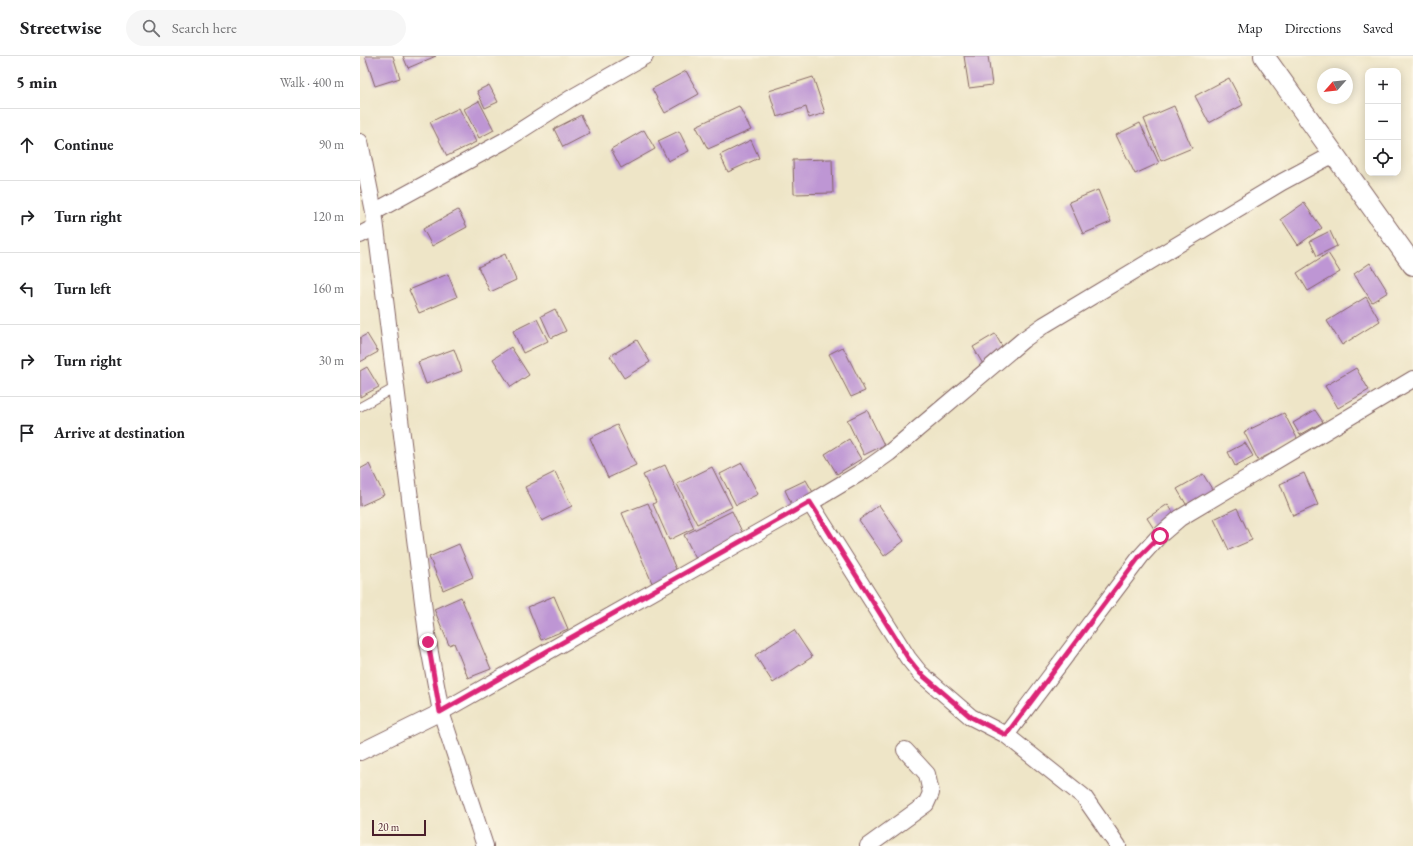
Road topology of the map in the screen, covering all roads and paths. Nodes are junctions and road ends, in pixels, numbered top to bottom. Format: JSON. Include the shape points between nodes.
{"nodes":[{"id":1,"x":644,"y":56,"type":"edge"},
{"id":2,"x":1264,"y":56,"type":"edge"},
{"id":3,"x":360,"y":142,"type":"edge"},
{"id":4,"x":1334,"y":154,"type":"junction"},
{"id":5,"x":375,"y":219,"type":"junction"},
{"id":6,"x":360,"y":235,"type":"edge"},
{"id":7,"x":1413,"y":265,"type":"edge"},
{"id":8,"x":1413,"y":378,"type":"edge"},
{"id":9,"x":396,"y":387,"type":"junction"},
{"id":10,"x":360,"y":407,"type":"edge"},
{"id":11,"x":810,"y":502,"type":"junction"},
{"id":12,"x":440,"y":712,"type":"junction"},
{"id":13,"x":1006,"y":735,"type":"junction"},
{"id":14,"x":905,"y":750,"type":"dead end"},
{"id":15,"x":360,"y":752,"type":"edge"},
{"id":16,"x":485,"y":846,"type":"edge"},
{"id":17,"x":868,"y":846,"type":"edge"},
{"id":18,"x":1118,"y":846,"type":"edge"}],
"edges":[{"from":1,"to":5,"type":"street"},
{"from":2,"to":4,"type":"street"},
{"from":3,"to":5,"type":"street"},
{"from":4,"to":7,"type":"street"},
{"from":4,"to":11,"type":"street","via":[[1282,182],[1044,325],[889,453]]},
{"from":5,"to":6,"type":"street"},
{"from":5,"to":9,"type":"street"},
{"from":8,"to":13,"type":"street","via":[[1180,518],[1140,556]]},
{"from":9,"to":10,"type":"lane"},
{"from":9,"to":12,"type":"street","via":[[428,642]]},
{"from":11,"to":12,"type":"street"},
{"from":11,"to":13,"type":"street","via":[[920,673],[971,717]]},
{"from":12,"to":15,"type":"street"},
{"from":12,"to":16,"type":"street"},
{"from":13,"to":18,"type":"street","via":[[1084,797]]},
{"from":14,"to":17,"type":"street","via":[[927,774],[931,793],[926,804]]}]}
